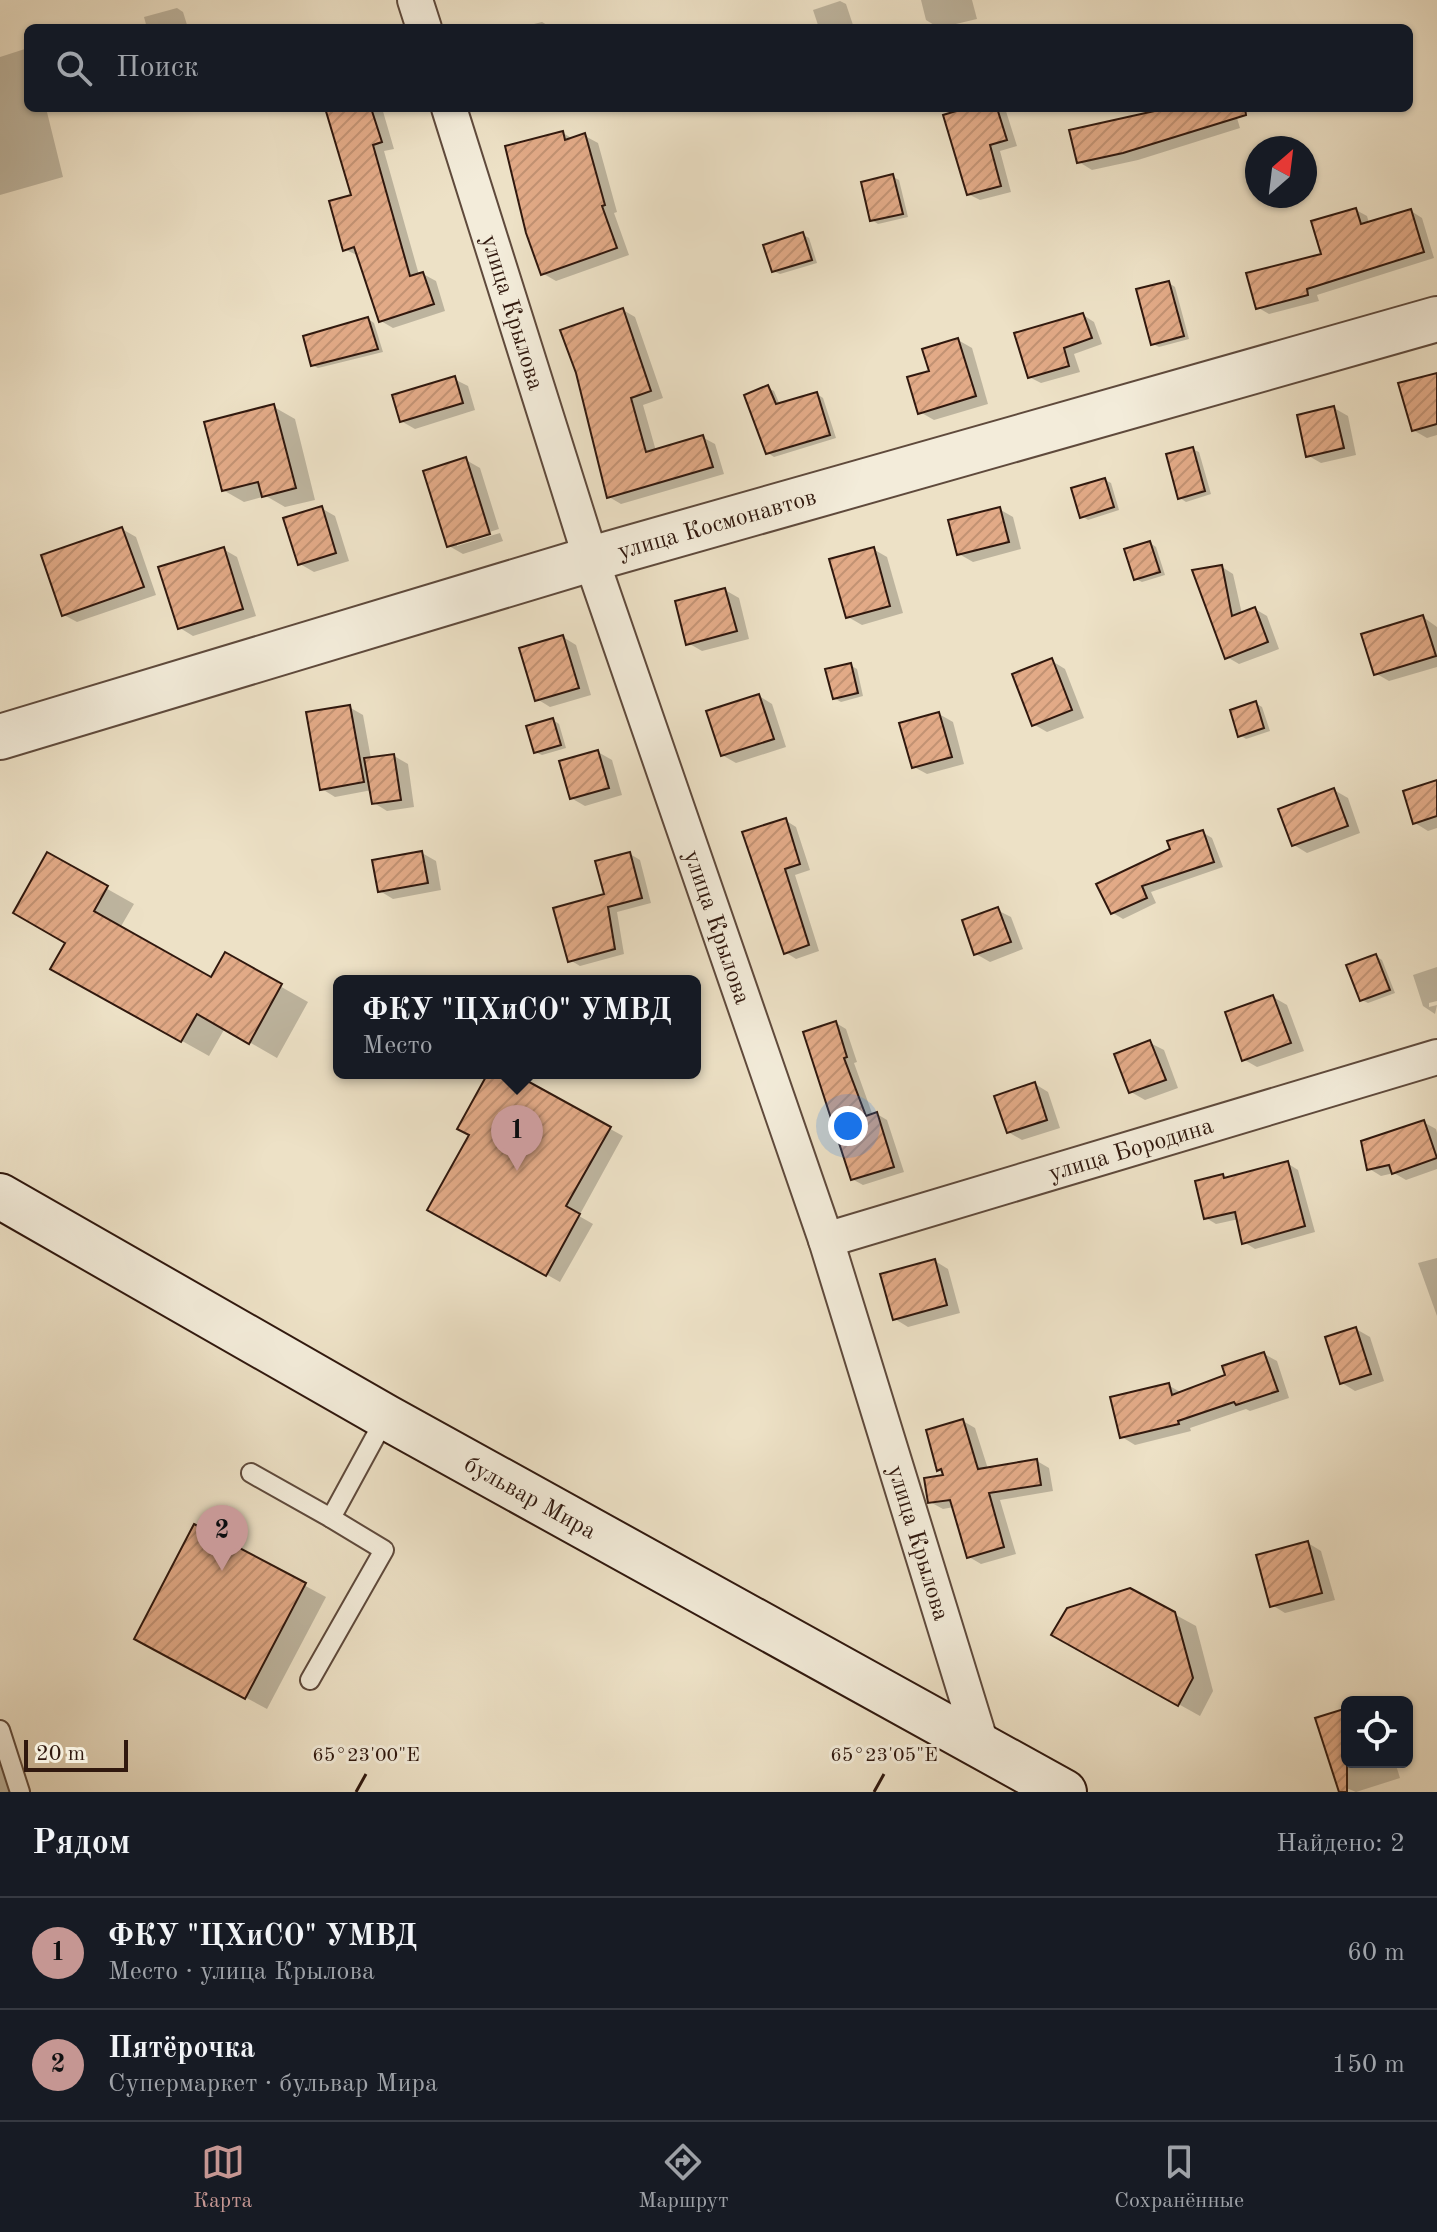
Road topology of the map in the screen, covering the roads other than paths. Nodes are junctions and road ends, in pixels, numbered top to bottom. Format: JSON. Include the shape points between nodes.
{"nodes":[{"id":1,"x":415,"y":0,"type":"edge"},
{"id":2,"x":423,"y":24,"type":"edge"},
{"id":3,"x":450,"y":112,"type":"edge"},
{"id":4,"x":1437,"y":319,"type":"edge"},
{"id":5,"x":591,"y":559,"type":"junction"},
{"id":6,"x":0,"y":737,"type":"edge"},
{"id":7,"x":1437,"y":1057,"type":"edge"},
{"id":8,"x":0,"y":1196,"type":"edge"},
{"id":9,"x":826,"y":1240,"type":"junction"},
{"id":10,"x":386,"y":1417,"type":"junction"},
{"id":11,"x":251,"y":1473,"type":"dead end"},
{"id":12,"x":331,"y":1518,"type":"junction"},
{"id":13,"x":310,"y":1680,"type":"dead end"},
{"id":14,"x":0,"y":1730,"type":"edge"},
{"id":15,"x":982,"y":1747,"type":"junction"},
{"id":16,"x":20,"y":1792,"type":"edge"},
{"id":17,"x":1064,"y":1792,"type":"edge"}],
"edges":[{"from":1,"to":2,"type":"street"},
{"from":3,"to":5,"type":"street","name":"улица Крылова"},
{"from":4,"to":5,"type":"street","name":"улица Космонавтов"},
{"from":5,"to":6,"type":"street","name":"улица Космонавтов"},
{"from":5,"to":9,"type":"street","name":"улица Крылова"},
{"from":7,"to":9,"type":"street","name":"улица Бородина"},
{"from":8,"to":10,"type":"street","name":"бульвар Мира"},
{"from":9,"to":15,"type":"street","name":"улица Крылова"},
{"from":10,"to":12,"type":"lane"},
{"from":10,"to":15,"type":"street","name":"бульвар Мира"},
{"from":11,"to":12,"type":"lane"},
{"from":12,"to":13,"type":"lane","via":[[384,1550]]},
{"from":14,"to":16,"type":"lane"},
{"from":15,"to":17,"type":"street","name":"бульвар Мира"}]}
